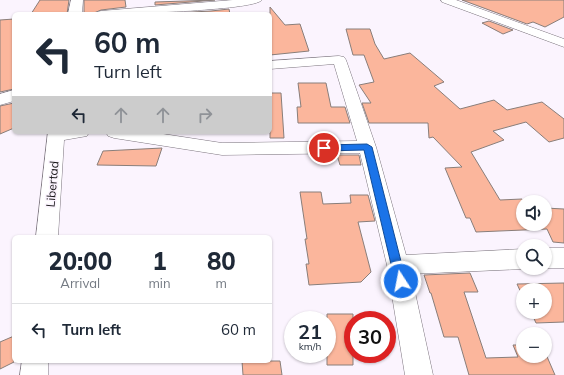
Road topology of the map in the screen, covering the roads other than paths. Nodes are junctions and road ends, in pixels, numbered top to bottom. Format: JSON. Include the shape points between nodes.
{"nodes":[{"id":1,"x":77,"y":0,"type":"edge"},
{"id":2,"x":258,"y":0,"type":"edge"},
{"id":3,"x":446,"y":0,"type":"edge"},
{"id":4,"x":75,"y":12,"type":"edge"},
{"id":5,"x":126,"y":12,"type":"edge"},
{"id":6,"x":564,"y":43,"type":"edge"},
{"id":7,"x":272,"y":65,"type":"edge"},
{"id":8,"x":12,"y":96,"type":"edge"},
{"id":9,"x":0,"y":100,"type":"edge"},
{"id":10,"x":56,"y":134,"type":"edge"},
{"id":11,"x":126,"y":134,"type":"edge"},
{"id":12,"x":367,"y":147,"type":"junction"},
{"id":13,"x":47,"y":235,"type":"edge"},
{"id":14,"x":552,"y":258,"type":"edge"},
{"id":15,"x":564,"y":258,"type":"edge"},
{"id":16,"x":516,"y":260,"type":"edge"},
{"id":17,"x":398,"y":265,"type":"junction"},
{"id":18,"x":35,"y":363,"type":"edge"},
{"id":19,"x":34,"y":375,"type":"edge"},
{"id":20,"x":419,"y":375,"type":"edge"}],
"edges":[{"from":1,"to":4,"type":"main road"},
{"from":2,"to":5,"type":"street"},
{"from":3,"to":6,"type":"street"},
{"from":7,"to":12,"type":"street","via":[[339,60]]},
{"from":8,"to":9,"type":"main road"},
{"from":10,"to":13,"type":"street","name":"Libertad"},
{"from":11,"to":12,"type":"street","via":[[222,150]]},
{"from":12,"to":17,"type":"street"},
{"from":14,"to":15,"type":"street"},
{"from":16,"to":17,"type":"street"},
{"from":17,"to":20,"type":"street"},
{"from":18,"to":19,"type":"street"}]}
